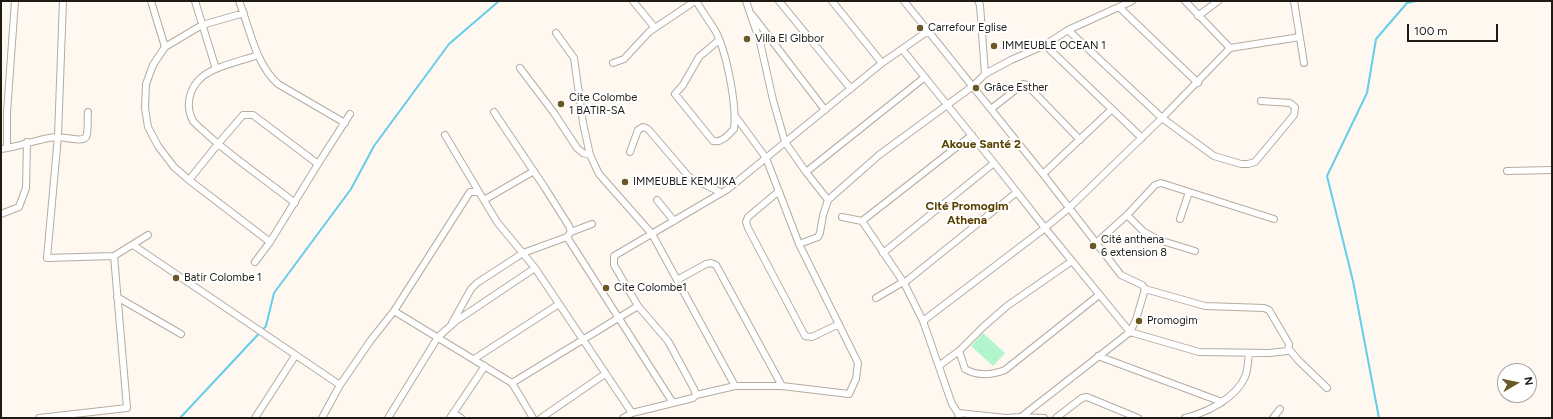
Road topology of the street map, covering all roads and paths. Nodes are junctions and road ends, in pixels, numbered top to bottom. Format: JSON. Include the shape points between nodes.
{"nodes":[{"id":1,"x":16,"y":1,"type":"edge"},
{"id":2,"x":63,"y":1,"type":"edge"},
{"id":3,"x":151,"y":1,"type":"edge"},
{"id":4,"x":194,"y":1,"type":"edge"},
{"id":5,"x":239,"y":1,"type":"edge"},
{"id":6,"x":634,"y":1,"type":"edge"},
{"id":7,"x":695,"y":1,"type":"edge"},
{"id":8,"x":746,"y":1,"type":"edge"},
{"id":9,"x":779,"y":1,"type":"edge"},
{"id":10,"x":832,"y":1,"type":"edge"},
{"id":11,"x":904,"y":1,"type":"edge"},
{"id":12,"x":978,"y":1,"type":"edge"},
{"id":13,"x":1132,"y":1,"type":"edge"},
{"id":14,"x":1185,"y":1,"type":"edge"},
{"id":15,"x":1218,"y":1,"type":"edge"},
{"id":16,"x":1294,"y":1,"type":"edge"},
{"id":17,"x":1119,"y":7,"type":"junction"},
{"id":18,"x":244,"y":12,"type":"junction"},
{"id":19,"x":750,"y":12,"type":"junction"},
{"id":20,"x":1198,"y":16,"type":"junction"},
{"id":21,"x":202,"y":25,"type":"junction"},
{"id":22,"x":655,"y":28,"type":"junction"},
{"id":23,"x":1068,"y":30,"type":"junction"},
{"id":24,"x":928,"y":31,"type":"junction"},
{"id":25,"x":556,"y":33,"type":"dead end"},
{"id":26,"x":1300,"y":36,"type":"junction"},
{"id":27,"x":719,"y":40,"type":"junction"},
{"id":28,"x":1044,"y":45,"type":"junction"},
{"id":29,"x":165,"y":47,"type":"junction"},
{"id":30,"x":1230,"y":48,"type":"junction"},
{"id":31,"x":902,"y":49,"type":"junction"},
{"id":32,"x":258,"y":56,"type":"junction"},
{"id":33,"x":614,"y":63,"type":"dead end"},
{"id":34,"x":882,"y":63,"type":"junction"},
{"id":35,"x":1304,"y":63,"type":"dead end"},
{"id":36,"x":520,"y":68,"type":"dead end"},
{"id":37,"x":216,"y":69,"type":"junction"},
{"id":38,"x":986,"y":74,"type":"junction"},
{"id":39,"x":925,"y":77,"type":"junction"},
{"id":40,"x":1198,"y":83,"type":"junction"},
{"id":41,"x":973,"y":86,"type":"junction"},
{"id":42,"x":851,"y":89,"type":"junction"},
{"id":43,"x":1261,"y":102,"type":"dead end"},
{"id":44,"x":947,"y":104,"type":"junction"},
{"id":45,"x":991,"y":109,"type":"junction"},
{"id":46,"x":824,"y":110,"type":"junction"},
{"id":47,"x":1111,"y":110,"type":"junction"},
{"id":48,"x":88,"y":112,"type":"dead end"},
{"id":49,"x":494,"y":112,"type":"dead end"},
{"id":50,"x":350,"y":114,"type":"dead end"},
{"id":51,"x":736,"y":117,"type":"junction"},
{"id":52,"x":1162,"y":118,"type":"junction"},
{"id":53,"x":345,"y":123,"type":"junction"},
{"id":54,"x":445,"y":135,"type":"dead end"},
{"id":55,"x":972,"y":135,"type":"junction"},
{"id":56,"x":58,"y":136,"type":"junction"},
{"id":57,"x":1142,"y":138,"type":"junction"},
{"id":58,"x":1080,"y":140,"type":"junction"},
{"id":59,"x":27,"y":142,"type":"junction"},
{"id":60,"x":785,"y":142,"type":"junction"},
{"id":61,"x":218,"y":144,"type":"junction"},
{"id":62,"x":4,"y":149,"type":"edge"},
{"id":63,"x":630,"y":152,"type":"dead end"},
{"id":64,"x":590,"y":155,"type":"junction"},
{"id":65,"x":766,"y":158,"type":"junction"},
{"id":66,"x":994,"y":163,"type":"junction"},
{"id":67,"x":318,"y":164,"type":"junction"},
{"id":68,"x":1552,"y":170,"type":"edge"},
{"id":69,"x":534,"y":171,"type":"junction"},
{"id":70,"x":1507,"y":171,"type":"dead end"},
{"id":71,"x":806,"y":172,"type":"junction"},
{"id":72,"x":1043,"y":174,"type":"junction"},
{"id":73,"x":189,"y":180,"type":"junction"},
{"id":74,"x":780,"y":191,"type":"junction"},
{"id":75,"x":480,"y":192,"type":"junction"},
{"id":76,"x":1017,"y":192,"type":"junction"},
{"id":77,"x":1189,"y":192,"type":"junction"},
{"id":78,"x":722,"y":193,"type":"junction"},
{"id":79,"x":484,"y":200,"type":"junction"},
{"id":80,"x":657,"y":200,"type":"dead end"},
{"id":81,"x":828,"y":200,"type":"junction"},
{"id":82,"x":295,"y":203,"type":"junction"},
{"id":83,"x":1069,"y":208,"type":"junction"},
{"id":84,"x":1,"y":214,"type":"edge"},
{"id":85,"x":1127,"y":215,"type":"junction"},
{"id":86,"x":842,"y":217,"type":"dead end"},
{"id":87,"x":1180,"y":219,"type":"dead end"},
{"id":88,"x":1274,"y":219,"type":"dead end"},
{"id":89,"x":862,"y":220,"type":"junction"},
{"id":90,"x":674,"y":221,"type":"junction"},
{"id":91,"x":592,"y":224,"type":"dead end"},
{"id":92,"x":1045,"y":228,"type":"junction"},
{"id":93,"x":569,"y":234,"type":"junction"},
{"id":94,"x":652,"y":234,"type":"junction"},
{"id":95,"x":148,"y":235,"type":"dead end"},
{"id":96,"x":270,"y":242,"type":"junction"},
{"id":97,"x":1096,"y":243,"type":"junction"},
{"id":98,"x":799,"y":244,"type":"junction"},
{"id":99,"x":133,"y":245,"type":"junction"},
{"id":100,"x":1195,"y":251,"type":"dead end"},
{"id":101,"x":523,"y":253,"type":"junction"},
{"id":102,"x":883,"y":253,"type":"junction"},
{"id":103,"x":114,"y":256,"type":"junction"},
{"id":104,"x":1072,"y":261,"type":"junction"},
{"id":105,"x":255,"y":262,"type":"dead end"},
{"id":106,"x":535,"y":268,"type":"junction"},
{"id":107,"x":677,"y":280,"type":"junction"},
{"id":108,"x":903,"y":282,"type":"junction"},
{"id":109,"x":1145,"y":289,"type":"junction"},
{"id":110,"x":1100,"y":295,"type":"junction"},
{"id":111,"x":117,"y":297,"type":"junction"},
{"id":112,"x":876,"y":298,"type":"dead end"},
{"id":113,"x":559,"y":304,"type":"junction"},
{"id":114,"x":638,"y":306,"type":"junction"},
{"id":115,"x":394,"y":311,"type":"junction"},
{"id":116,"x":619,"y":317,"type":"junction"},
{"id":117,"x":923,"y":321,"type":"junction"},
{"id":118,"x":839,"y":324,"type":"junction"},
{"id":119,"x":449,"y":327,"type":"junction"},
{"id":120,"x":1130,"y":332,"type":"junction"},
{"id":121,"x":181,"y":334,"type":"dead end"},
{"id":122,"x":438,"y":337,"type":"junction"},
{"id":123,"x":583,"y":340,"type":"junction"},
{"id":124,"x":1289,"y":349,"type":"junction"},
{"id":125,"x":959,"y":351,"type":"junction"},
{"id":126,"x":1249,"y":353,"type":"junction"},
{"id":127,"x":295,"y":356,"type":"junction"},
{"id":128,"x":1098,"y":356,"type":"junction"},
{"id":129,"x":474,"y":359,"type":"junction"},
{"id":130,"x":940,"y":365,"type":"junction"},
{"id":131,"x":485,"y":366,"type":"junction"},
{"id":132,"x":605,"y":374,"type":"junction"},
{"id":133,"x":512,"y":383,"type":"junction"},
{"id":134,"x":340,"y":385,"type":"junction"},
{"id":135,"x":735,"y":386,"type":"junction"},
{"id":136,"x":782,"y":386,"type":"junction"},
{"id":137,"x":1327,"y":388,"type":"dead end"},
{"id":138,"x":696,"y":395,"type":"junction"},
{"id":139,"x":1222,"y":402,"type":"junction"},
{"id":140,"x":673,"y":403,"type":"junction"},
{"id":141,"x":1280,"y":410,"type":"dead end"},
{"id":142,"x":632,"y":413,"type":"junction"},
{"id":143,"x":958,"y":415,"type":"edge"},
{"id":144,"x":452,"y":416,"type":"edge"},
{"id":145,"x":1021,"y":417,"type":"junction"},
{"id":146,"x":39,"y":418,"type":"edge"},
{"id":147,"x":255,"y":418,"type":"edge"},
{"id":148,"x":322,"y":418,"type":"edge"},
{"id":149,"x":388,"y":418,"type":"edge"},
{"id":150,"x":461,"y":418,"type":"edge"},
{"id":151,"x":533,"y":418,"type":"edge"},
{"id":152,"x":541,"y":418,"type":"edge"},
{"id":153,"x":623,"y":418,"type":"edge"},
{"id":154,"x":1044,"y":418,"type":"edge"},
{"id":155,"x":1056,"y":418,"type":"edge"},
{"id":156,"x":1138,"y":418,"type":"edge"},
{"id":157,"x":1185,"y":418,"type":"edge"},
{"id":158,"x":1273,"y":418,"type":"edge"}],
"edges":[{"from":1,"to":62,"type":"street"},
{"from":2,"to":56,"type":"street"},
{"from":3,"to":29,"type":"street"},
{"from":4,"to":21,"type":"street"},
{"from":5,"to":18,"type":"street"},
{"from":6,"to":22,"type":"street"},
{"from":7,"to":22,"type":"street"},
{"from":7,"to":27,"type":"street"},
{"from":8,"to":19,"type":"street"},
{"from":9,"to":42,"type":"street"},
{"from":10,"to":34,"type":"street"},
{"from":11,"to":24,"type":"street"},
{"from":12,"to":38,"type":"street"},
{"from":13,"to":17,"type":"street"},
{"from":14,"to":20,"type":"street"},
{"from":15,"to":20,"type":"street"},
{"from":16,"to":26,"type":"street"},
{"from":17,"to":23,"type":"street"},
{"from":17,"to":40,"type":"street"},
{"from":18,"to":21,"type":"street"},
{"from":18,"to":32,"type":"street"},
{"from":19,"to":46,"type":"street"},
{"from":19,"to":60,"type":"street"},
{"from":20,"to":30,"type":"street"},
{"from":21,"to":29,"type":"street"},
{"from":21,"to":37,"type":"street"},
{"from":22,"to":33,"type":"street","via":[[624,59]]},
{"from":23,"to":28,"type":"street"},
{"from":23,"to":52,"type":"street"},
{"from":24,"to":31,"type":"street"},
{"from":24,"to":41,"type":"street"},
{"from":25,"to":64,"type":"street","via":[[574,58]]},
{"from":26,"to":30,"type":"street"},
{"from":26,"to":35,"type":"street"},
{"from":27,"to":51,"type":"street","via":[[729,75]]},
{"from":27,"to":51,"type":"street","via":[[696,61],[676,96],[716,142],[734,130]]},
{"from":28,"to":38,"type":"street"},
{"from":28,"to":47,"type":"street"},
{"from":29,"to":73,"type":"street","via":[[153,65],[146,84],[145,108],[148,127],[174,167]]},
{"from":30,"to":40,"type":"street"},
{"from":31,"to":34,"type":"street"},
{"from":31,"to":39,"type":"street"},
{"from":32,"to":37,"type":"street"},
{"from":32,"to":53,"type":"street","via":[[278,84]]},
{"from":34,"to":42,"type":"street"},
{"from":36,"to":64,"type":"street","via":[[577,148]]},
{"from":37,"to":61,"type":"street","via":[[201,77],[194,86],[189,97],[189,110],[194,122]]},
{"from":38,"to":41,"type":"street"},
{"from":39,"to":44,"type":"street"},
{"from":39,"to":71,"type":"street"},
{"from":40,"to":52,"type":"street"},
{"from":41,"to":44,"type":"street"},
{"from":41,"to":45,"type":"street"},
{"from":42,"to":46,"type":"street"},
{"from":43,"to":52,"type":"street","via":[[1290,104],[1295,107],[1294,115],[1255,162],[1248,164],[1214,156]]},
{"from":44,"to":55,"type":"street"},
{"from":44,"to":81,"type":"street","via":[[879,155]]},
{"from":45,"to":58,"type":"street","via":[[1023,84],[1027,85]]},
{"from":45,"to":72,"type":"street"},
{"from":46,"to":60,"type":"street"},
{"from":47,"to":57,"type":"street"},
{"from":47,"to":58,"type":"street"},
{"from":48,"to":56,"type":"street","via":[[84,139]]},
{"from":49,"to":69,"type":"street"},
{"from":50,"to":53,"type":"street"},
{"from":51,"to":65,"type":"street"},
{"from":52,"to":57,"type":"street"},
{"from":53,"to":67,"type":"street"},
{"from":54,"to":75,"type":"street"},
{"from":55,"to":66,"type":"street"},
{"from":55,"to":89,"type":"street"},
{"from":56,"to":59,"type":"street"},
{"from":56,"to":103,"type":"street","via":[[47,258]]},
{"from":57,"to":83,"type":"street"},
{"from":58,"to":72,"type":"street"},
{"from":59,"to":62,"type":"street"},
{"from":59,"to":84,"type":"street","via":[[26,188],[19,207]]},
{"from":60,"to":65,"type":"street"},
{"from":60,"to":71,"type":"street"},
{"from":61,"to":67,"type":"street","via":[[243,115],[253,116]]},
{"from":61,"to":73,"type":"street"},
{"from":61,"to":82,"type":"street"},
{"from":63,"to":78,"type":"street","via":[[638,130],[643,127],[648,129],[689,177]]},
{"from":64,"to":94,"type":"street","via":[[599,174]]},
{"from":65,"to":74,"type":"street"},
{"from":65,"to":78,"type":"street"},
{"from":66,"to":76,"type":"street"},
{"from":66,"to":102,"type":"street"},
{"from":67,"to":82,"type":"street"},
{"from":68,"to":70,"type":"street"},
{"from":69,"to":79,"type":"street"},
{"from":69,"to":93,"type":"street","via":[[569,226]]},
{"from":71,"to":81,"type":"street"},
{"from":72,"to":83,"type":"street"},
{"from":73,"to":96,"type":"street"},
{"from":74,"to":98,"type":"street"},
{"from":74,"to":118,"type":"street","via":[[748,217],[748,228],[805,336],[812,337]]},
{"from":75,"to":79,"type":"street"},
{"from":75,"to":115,"type":"street","via":[[470,192]]},
{"from":76,"to":92,"type":"street"},
{"from":76,"to":108,"type":"street"},
{"from":77,"to":85,"type":"street","via":[[1166,184],[1155,185]]},
{"from":77,"to":87,"type":"street"},
{"from":77,"to":88,"type":"street"},
{"from":78,"to":90,"type":"street"},
{"from":79,"to":101,"type":"street","via":[[497,222]]},
{"from":80,"to":90,"type":"street"},
{"from":81,"to":98,"type":"street","via":[[818,237]]},
{"from":82,"to":96,"type":"street"},
{"from":83,"to":92,"type":"street"},
{"from":83,"to":97,"type":"street"},
{"from":85,"to":97,"type":"street"},
{"from":85,"to":100,"type":"street","via":[[1144,232],[1159,240]]},
{"from":86,"to":89,"type":"street"},
{"from":89,"to":102,"type":"street"},
{"from":90,"to":94,"type":"street"},
{"from":91,"to":93,"type":"street"},
{"from":92,"to":104,"type":"street"},
{"from":92,"to":117,"type":"street"},
{"from":93,"to":101,"type":"street"},
{"from":93,"to":116,"type":"street"},
{"from":94,"to":107,"type":"street"},
{"from":94,"to":114,"type":"street","via":[[614,256],[613,260]]},
{"from":95,"to":99,"type":"street"},
{"from":96,"to":105,"type":"street"},
{"from":97,"to":109,"type":"street","via":[[1120,275],[1142,285]]},
{"from":98,"to":118,"type":"street"},
{"from":99,"to":103,"type":"street"},
{"from":99,"to":127,"type":"street"},
{"from":101,"to":106,"type":"street"},
{"from":101,"to":119,"type":"street","via":[[471,288]]},
{"from":102,"to":108,"type":"street"},
{"from":103,"to":111,"type":"street"},
{"from":104,"to":110,"type":"street"},
{"from":104,"to":125,"type":"street","via":[[1007,306]]},
{"from":106,"to":113,"type":"street"},
{"from":106,"to":119,"type":"street"},
{"from":107,"to":135,"type":"street"},
{"from":107,"to":136,"type":"street","via":[[706,264],[716,265]]},
{"from":108,"to":112,"type":"street"},
{"from":108,"to":117,"type":"street"},
{"from":109,"to":120,"type":"street"},
{"from":109,"to":124,"type":"street","via":[[1205,306],[1269,310],[1289,344]]},
{"from":110,"to":120,"type":"street"},
{"from":110,"to":125,"type":"street","via":[[1005,370],[996,374],[972,373],[965,369]]},
{"from":111,"to":121,"type":"street"},
{"from":111,"to":146,"type":"street","via":[[127,408]]},
{"from":113,"to":123,"type":"street"},
{"from":113,"to":129,"type":"street"},
{"from":114,"to":116,"type":"street"},
{"from":114,"to":138,"type":"street","via":[[668,341]]},
{"from":115,"to":122,"type":"street"},
{"from":115,"to":134,"type":"street"},
{"from":116,"to":123,"type":"street"},
{"from":116,"to":140,"type":"street"},
{"from":117,"to":130,"type":"street"},
{"from":118,"to":136,"type":"street","via":[[858,363],[856,379],[849,394]]},
{"from":119,"to":122,"type":"street"},
{"from":120,"to":126,"type":"street","via":[[1199,352]]},
{"from":120,"to":128,"type":"street"},
{"from":122,"to":129,"type":"street"},
{"from":122,"to":149,"type":"street"},
{"from":123,"to":132,"type":"street"},
{"from":123,"to":133,"type":"street"},
{"from":124,"to":126,"type":"street","via":[[1282,352]]},
{"from":124,"to":137,"type":"street"},
{"from":125,"to":130,"type":"street"},
{"from":126,"to":139,"type":"street","via":[[1243,381]]},
{"from":127,"to":134,"type":"street"},
{"from":127,"to":147,"type":"street"},
{"from":128,"to":139,"type":"street"},
{"from":128,"to":145,"type":"street"},
{"from":129,"to":131,"type":"street"},
{"from":130,"to":143,"type":"street"},
{"from":131,"to":133,"type":"street"},
{"from":131,"to":144,"type":"street"},
{"from":132,"to":142,"type":"street"},
{"from":132,"to":152,"type":"street"},
{"from":133,"to":151,"type":"street"},
{"from":134,"to":148,"type":"street"},
{"from":135,"to":136,"type":"street"},
{"from":135,"to":138,"type":"street"},
{"from":138,"to":140,"type":"street"},
{"from":139,"to":157,"type":"street","via":[[1201,414]]},
{"from":140,"to":142,"type":"street"},
{"from":141,"to":158,"type":"street"},
{"from":142,"to":153,"type":"street"},
{"from":143,"to":145,"type":"street"},
{"from":144,"to":150,"type":"street"},
{"from":145,"to":154,"type":"street"},
{"from":155,"to":156,"type":"street","via":[[1087,397]]}]}
